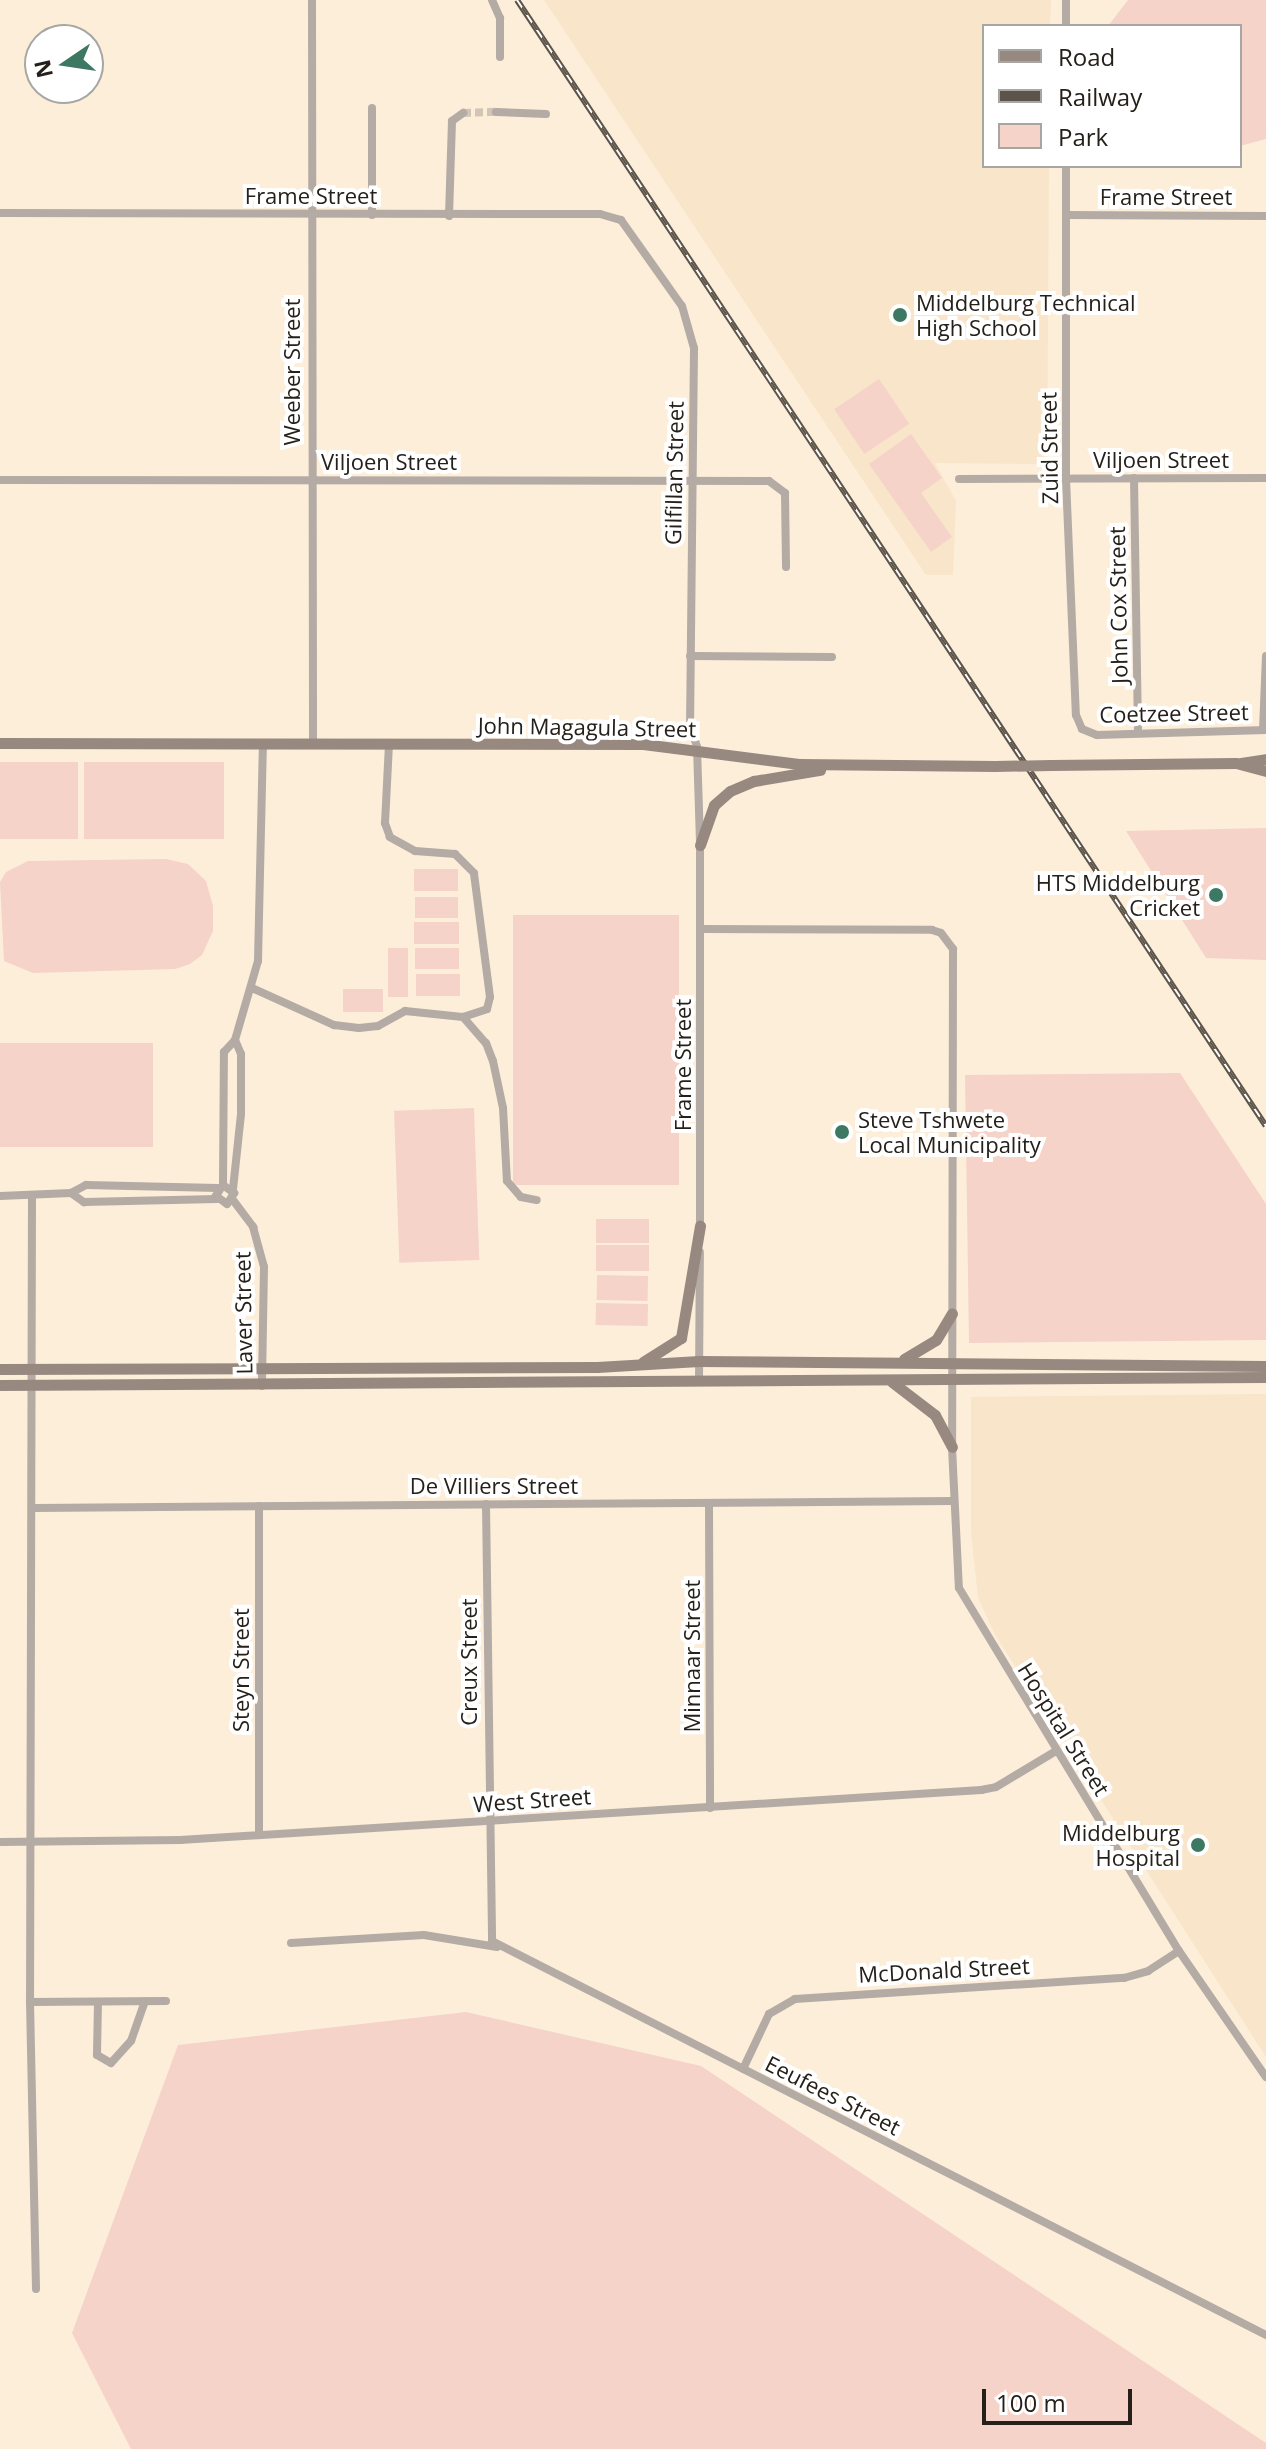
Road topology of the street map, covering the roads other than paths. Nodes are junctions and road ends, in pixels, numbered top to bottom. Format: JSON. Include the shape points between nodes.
{"nodes":[{"id":1,"x":312,"y":0,"type":"edge"},
{"id":2,"x":492,"y":0,"type":"edge"},
{"id":3,"x":1066,"y":0,"type":"edge"},
{"id":4,"x":1066,"y":24,"type":"edge"},
{"id":5,"x":500,"y":57,"type":"dead end"},
{"id":6,"x":372,"y":108,"type":"dead end"},
{"id":7,"x":496,"y":112,"type":"tunnel mouth"},
{"id":8,"x":463,"y":113,"type":"dead end"},
{"id":9,"x":546,"y":114,"type":"dead end"},
{"id":10,"x":1066,"y":168,"type":"edge"},
{"id":11,"x":0,"y":213,"type":"edge"},
{"id":12,"x":309,"y":214,"type":"junction"},
{"id":13,"x":372,"y":215,"type":"junction"},
{"id":14,"x":1066,"y":215,"type":"junction"},
{"id":15,"x":449,"y":216,"type":"junction"},
{"id":16,"x":1266,"y":216,"type":"edge"},
{"id":17,"x":621,"y":220,"type":"joint"},
{"id":18,"x":1134,"y":478,"type":"junction"},
{"id":19,"x":1266,"y":478,"type":"edge"},
{"id":20,"x":691,"y":479,"type":"junction"},
{"id":21,"x":959,"y":479,"type":"dead end"},
{"id":22,"x":1066,"y":479,"type":"junction"},
{"id":23,"x":0,"y":480,"type":"edge"},
{"id":24,"x":311,"y":480,"type":"junction"},
{"id":25,"x":786,"y":567,"type":"dead end"},
{"id":26,"x":690,"y":656,"type":"junction"},
{"id":27,"x":1266,"y":656,"type":"edge"},
{"id":28,"x":832,"y":657,"type":"dead end"},
{"id":29,"x":1082,"y":729,"type":"joint"},
{"id":30,"x":1264,"y":730,"type":"edge"},
{"id":31,"x":1138,"y":732,"type":"junction"},
{"id":32,"x":0,"y":743,"type":"edge"},
{"id":33,"x":313,"y":744,"type":"junction"},
{"id":34,"x":263,"y":745,"type":"junction"},
{"id":35,"x":389,"y":745,"type":"junction"},
{"id":36,"x":697,"y":747,"type":"junction"},
{"id":37,"x":1266,"y":759,"type":"edge"},
{"id":38,"x":1236,"y":763,"type":"junction"},
{"id":39,"x":840,"y":766,"type":"junction"},
{"id":40,"x":1266,"y":771,"type":"edge"},
{"id":41,"x":700,"y":845,"type":"junction"},
{"id":42,"x":700,"y":929,"type":"junction"},
{"id":43,"x":252,"y":988,"type":"junction"},
{"id":44,"x":463,"y":1017,"type":"junction"},
{"id":45,"x":235,"y":1040,"type":"junction"},
{"id":46,"x":156,"y":1186,"type":"junction"},
{"id":47,"x":221,"y":1186,"type":"junction"},
{"id":48,"x":233,"y":1189,"type":"junction"},
{"id":49,"x":71,"y":1193,"type":"junction"},
{"id":50,"x":32,"y":1195,"type":"junction"},
{"id":51,"x":0,"y":1196,"type":"edge"},
{"id":52,"x":217,"y":1199,"type":"junction"},
{"id":53,"x":233,"y":1200,"type":"junction"},
{"id":54,"x":537,"y":1200,"type":"dead end"},
{"id":55,"x":156,"y":1202,"type":"junction"},
{"id":56,"x":700,"y":1226,"type":"junction"},
{"id":57,"x":952,"y":1313,"type":"junction"},
{"id":58,"x":699,"y":1361,"type":"junction"},
{"id":59,"x":953,"y":1361,"type":"junction"},
{"id":60,"x":896,"y":1362,"type":"junction"},
{"id":61,"x":635,"y":1365,"type":"junction"},
{"id":62,"x":1266,"y":1366,"type":"edge"},
{"id":63,"x":597,"y":1367,"type":"junction"},
{"id":64,"x":440,"y":1368,"type":"junction"},
{"id":65,"x":0,"y":1369,"type":"edge"},
{"id":66,"x":34,"y":1369,"type":"junction"},
{"id":67,"x":262,"y":1371,"type":"junction"},
{"id":68,"x":1266,"y":1377,"type":"edge"},
{"id":69,"x":890,"y":1380,"type":"junction"},
{"id":70,"x":953,"y":1380,"type":"junction"},
{"id":71,"x":699,"y":1382,"type":"junction"},
{"id":72,"x":440,"y":1384,"type":"junction"},
{"id":73,"x":597,"y":1384,"type":"junction"},
{"id":74,"x":0,"y":1385,"type":"edge"},
{"id":75,"x":34,"y":1385,"type":"junction"},
{"id":76,"x":262,"y":1387,"type":"junction"},
{"id":77,"x":952,"y":1447,"type":"junction"},
{"id":78,"x":954,"y":1501,"type":"junction"},
{"id":79,"x":709,"y":1503,"type":"junction"},
{"id":80,"x":486,"y":1504,"type":"junction"},
{"id":81,"x":259,"y":1506,"type":"junction"},
{"id":82,"x":34,"y":1508,"type":"junction"},
{"id":83,"x":1056,"y":1751,"type":"junction"},
{"id":84,"x":710,"y":1808,"type":"junction"},
{"id":85,"x":488,"y":1820,"type":"junction"},
{"id":86,"x":259,"y":1833,"type":"junction"},
{"id":87,"x":0,"y":1842,"type":"edge"},
{"id":88,"x":30,"y":1842,"type":"junction"},
{"id":89,"x":291,"y":1943,"type":"dead end"},
{"id":90,"x":502,"y":1948,"type":"junction"},
{"id":91,"x":1179,"y":1951,"type":"junction"},
{"id":92,"x":145,"y":2001,"type":"junction"},
{"id":93,"x":166,"y":2001,"type":"dead end"},
{"id":94,"x":30,"y":2002,"type":"junction"},
{"id":95,"x":98,"y":2002,"type":"junction"},
{"id":96,"x":743,"y":2069,"type":"junction"},
{"id":97,"x":1266,"y":2077,"type":"edge"},
{"id":98,"x":36,"y":2289,"type":"dead end"},
{"id":99,"x":1266,"y":2335,"type":"edge"}],
"edges":[{"from":1,"to":12,"type":"street","name":"Weeber Street"},
{"from":2,"to":5,"type":"street","via":[[500,18]]},
{"from":3,"to":4,"type":"street"},
{"from":6,"to":13,"type":"street"},
{"from":7,"to":9,"type":"street"},
{"from":8,"to":15,"type":"street","via":[[452,121]]},
{"from":10,"to":14,"type":"street","name":"Zuid Street"},
{"from":11,"to":12,"type":"street","name":"Frame Street"},
{"from":12,"to":13,"type":"street","name":"Frame Street"},
{"from":12,"to":24,"type":"street","name":"Weeber Street"},
{"from":13,"to":15,"type":"street","name":"Frame Street"},
{"from":14,"to":16,"type":"street","name":"Frame Street"},
{"from":14,"to":22,"type":"street","name":"Zuid Street"},
{"from":15,"to":17,"type":"street","name":"Frame Street","via":[[600,214]]},
{"from":17,"to":20,"type":"street","name":"Gilfillan Street","via":[[692,328]]},
{"from":18,"to":19,"type":"street","name":"Viljoen Street"},
{"from":18,"to":22,"type":"street","name":"Viljoen Street"},
{"from":18,"to":31,"type":"street","name":"John Cox Street"},
{"from":20,"to":24,"type":"street","name":"Viljoen Street"},
{"from":20,"to":25,"type":"street","name":"Viljoen Street","via":[[778,483],[786,501]]},
{"from":20,"to":26,"type":"street","name":"Gilfillan Street"},
{"from":21,"to":22,"type":"street","name":"Viljoen Street"},
{"from":22,"to":29,"type":"street","name":"Zuid Street","via":[[1075,705]]},
{"from":23,"to":24,"type":"street","name":"Viljoen Street"},
{"from":24,"to":33,"type":"street","name":"Weeber Street"},
{"from":26,"to":28,"type":"street"},
{"from":26,"to":36,"type":"street","name":"Gilfillan Street","via":[[690,725]]},
{"from":27,"to":30,"type":"street"},
{"from":29,"to":31,"type":"street","name":"Coetzee Street","via":[[1097,735]]},
{"from":30,"to":31,"type":"street","name":"Coetzee Street"},
{"from":32,"to":34,"type":"main road","name":"John Magagula Street"},
{"from":33,"to":34,"type":"main road","name":"John Magagula Street"},
{"from":33,"to":35,"type":"main road","name":"John Magagula Street"},
{"from":34,"to":43,"type":"street","via":[[264,843]]},
{"from":35,"to":36,"type":"main road","name":"John Magagula Street"},
{"from":35,"to":44,"type":"street","via":[[385,823],[390,837],[415,851],[455,854],[474,873],[490,997],[487,1009]]},
{"from":36,"to":39,"type":"main road","name":"John Magagula Street"},
{"from":36,"to":41,"type":"street","name":"Frame Street"},
{"from":37,"to":38,"type":"main road"},
{"from":38,"to":39,"type":"main road","name":"John Magagula Street","bridge":true},
{"from":38,"to":40,"type":"main road","name":"John Magagula Street"},
{"from":39,"to":41,"type":"main road","via":[[754,781],[730,791],[714,805]]},
{"from":41,"to":42,"type":"street","name":"Frame Street"},
{"from":42,"to":56,"type":"street","name":"Frame Street"},
{"from":42,"to":57,"type":"street","name":"Hospital Street","via":[[932,930],[946,938],[953,958]]},
{"from":43,"to":44,"type":"street","via":[[347,1027],[378,1026],[405,1011]]},
{"from":43,"to":45,"type":"street"},
{"from":44,"to":54,"type":"street","via":[[486,1043],[493,1061],[503,1108],[507,1181],[521,1197]]},
{"from":45,"to":47,"type":"street","via":[[224,1052]]},
{"from":45,"to":48,"type":"street","via":[[241,1054],[241,1114]]},
{"from":46,"to":47,"type":"street"},
{"from":46,"to":49,"type":"street","via":[[86,1185]]},
{"from":46,"to":55,"type":"street"},
{"from":47,"to":48,"type":"street"},
{"from":47,"to":52,"type":"street"},
{"from":48,"to":53,"type":"street"},
{"from":49,"to":50,"type":"street"},
{"from":49,"to":55,"type":"street","via":[[84,1202]]},
{"from":50,"to":51,"type":"street"},
{"from":50,"to":66,"type":"street"},
{"from":52,"to":53,"type":"street","via":[[227,1204]]},
{"from":52,"to":55,"type":"street"},
{"from":53,"to":67,"type":"street","name":"Laver Street","via":[[260,1241]]},
{"from":56,"to":58,"type":"street","name":"Frame Street"},
{"from":56,"to":61,"type":"main road","via":[[681,1338]]},
{"from":57,"to":59,"type":"street","name":"Hospital Street"},
{"from":57,"to":60,"type":"main road","via":[[930,1346]]},
{"from":58,"to":60,"type":"main road"},
{"from":58,"to":61,"type":"main road"},
{"from":58,"to":71,"type":"street","name":"Frame Street"},
{"from":59,"to":60,"type":"main road"},
{"from":59,"to":62,"type":"main road"},
{"from":59,"to":70,"type":"street","name":"Hospital Street"},
{"from":61,"to":63,"type":"main road"},
{"from":63,"to":64,"type":"main road"},
{"from":63,"to":73,"type":"main road"},
{"from":64,"to":67,"type":"main road"},
{"from":64,"to":72,"type":"main road"},
{"from":65,"to":66,"type":"main road"},
{"from":66,"to":67,"type":"main road"},
{"from":66,"to":75,"type":"street"},
{"from":67,"to":76,"type":"street","name":"Laver Street"},
{"from":68,"to":70,"type":"main road"},
{"from":69,"to":70,"type":"main road"},
{"from":69,"to":71,"type":"main road"},
{"from":69,"to":77,"type":"main road","via":[[935,1415]]},
{"from":70,"to":77,"type":"street","name":"Hospital Street"},
{"from":71,"to":73,"type":"main road"},
{"from":72,"to":73,"type":"main road"},
{"from":72,"to":76,"type":"main road"},
{"from":74,"to":75,"type":"main road"},
{"from":75,"to":76,"type":"main road"},
{"from":75,"to":82,"type":"street"},
{"from":77,"to":78,"type":"street","name":"Hospital Street"},
{"from":78,"to":79,"type":"street","name":"De Villiers Street"},
{"from":78,"to":83,"type":"street","name":"Hospital Street","via":[[959,1588]]},
{"from":79,"to":80,"type":"street","name":"De Villiers Street"},
{"from":79,"to":84,"type":"street","name":"Minnaar Street"},
{"from":80,"to":81,"type":"street","name":"De Villiers Street"},
{"from":80,"to":85,"type":"street","name":"Creux Street"},
{"from":81,"to":82,"type":"street","name":"De Villiers Street"},
{"from":81,"to":86,"type":"street","name":"Steyn Street"},
{"from":82,"to":88,"type":"street"},
{"from":83,"to":84,"type":"street","name":"West Street","via":[[996,1787],[981,1790]]},
{"from":83,"to":91,"type":"street","name":"Hospital Street"},
{"from":84,"to":85,"type":"street","name":"West Street"},
{"from":85,"to":86,"type":"street","name":"West Street"},
{"from":85,"to":90,"type":"street","via":[[489,1932]]},
{"from":86,"to":88,"type":"street","name":"West Street"},
{"from":87,"to":88,"type":"street","name":"West Street"},
{"from":88,"to":94,"type":"street"},
{"from":89,"to":90,"type":"street","name":"Eeufees Street","via":[[424,1935]]},
{"from":90,"to":96,"type":"street","name":"Eeufees Street"},
{"from":91,"to":96,"type":"street","name":"McDonald Street","via":[[1148,1971],[1124,1978],[795,1999],[769,2014]]},
{"from":91,"to":97,"type":"street","name":"Hospital Street"},
{"from":92,"to":93,"type":"street"},
{"from":92,"to":95,"type":"street"},
{"from":92,"to":95,"type":"street","via":[[131,2041],[111,2063],[97,2055]]},
{"from":94,"to":95,"type":"street"},
{"from":94,"to":98,"type":"street"},
{"from":96,"to":99,"type":"street","name":"Eeufees Street"}]}
